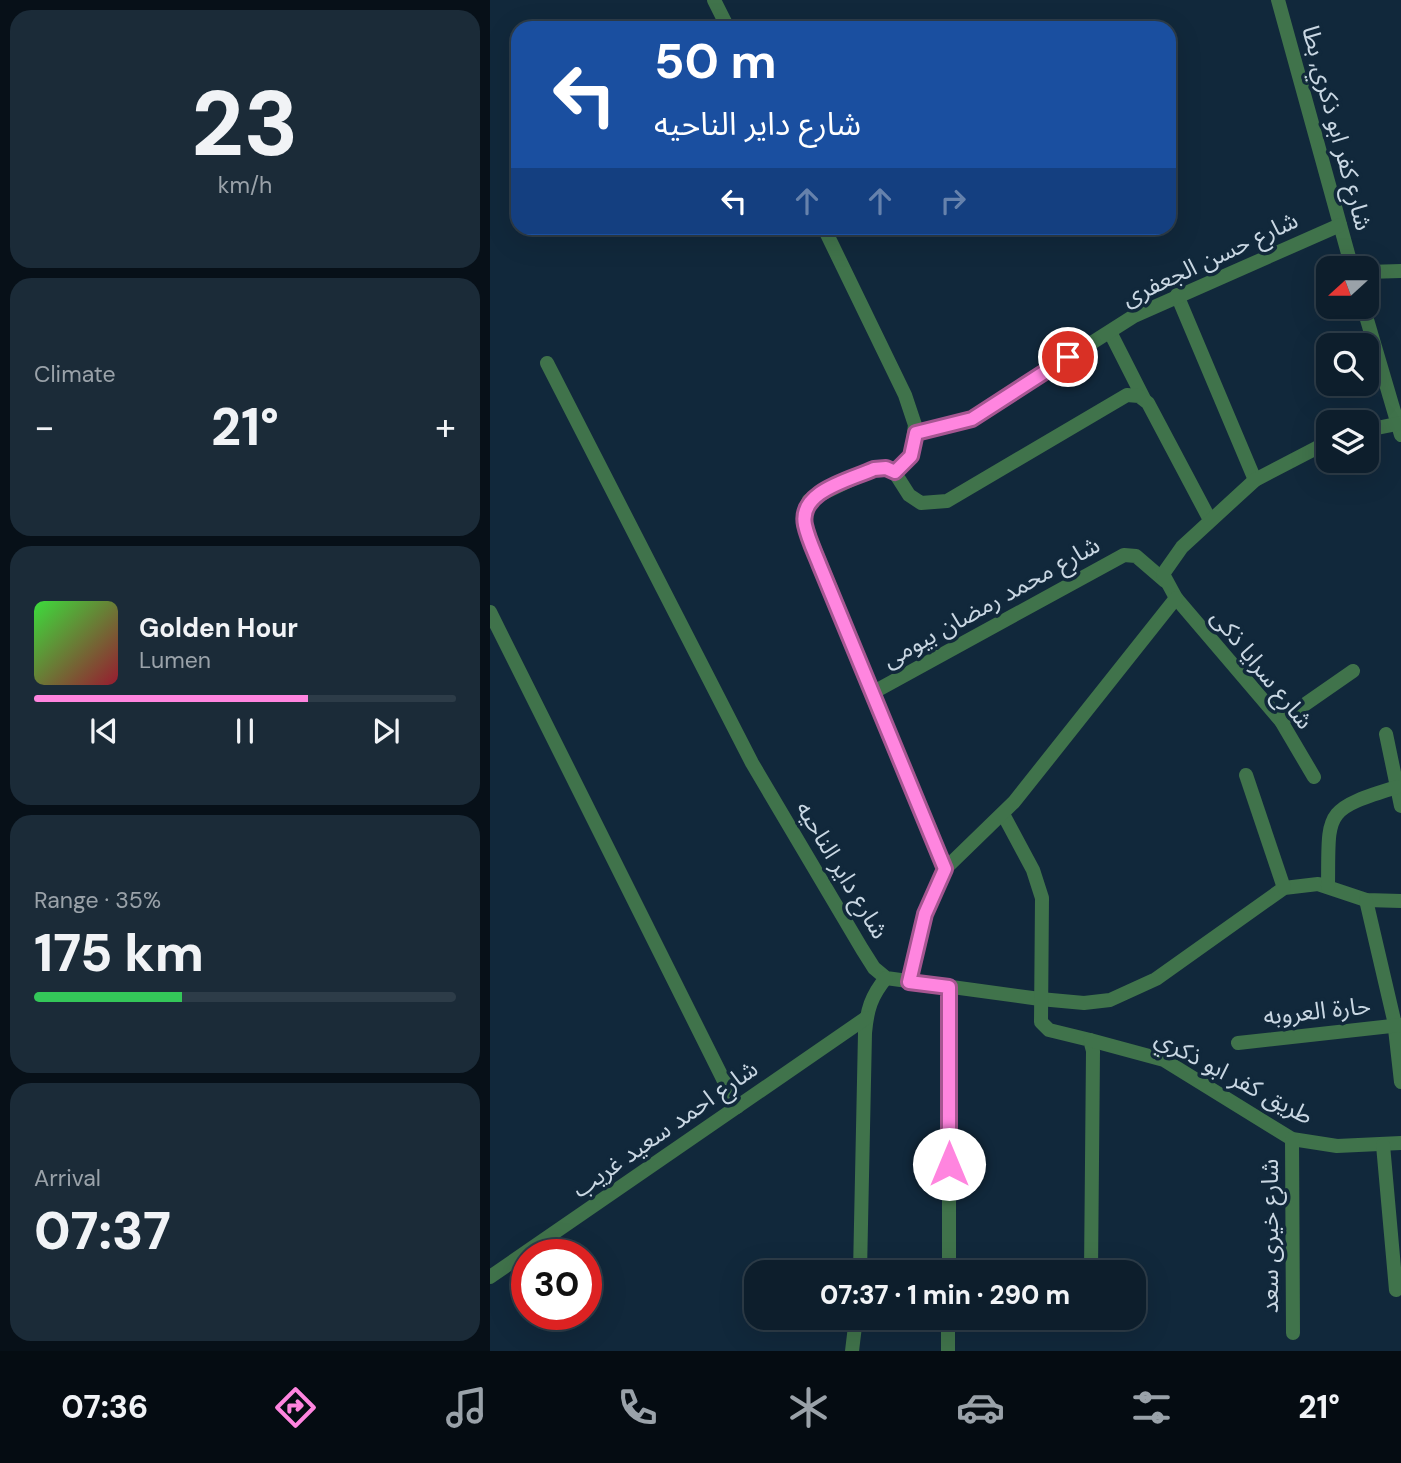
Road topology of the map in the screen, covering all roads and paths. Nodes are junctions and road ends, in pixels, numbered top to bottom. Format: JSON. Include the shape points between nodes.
{"nodes":[{"id":1,"x":714,"y":0,"type":"edge"},
{"id":2,"x":1278,"y":0,"type":"edge"},
{"id":3,"x":724,"y":21,"type":"edge"},
{"id":4,"x":1340,"y":225,"type":"junction"},
{"id":5,"x":827,"y":235,"type":"edge"},
{"id":6,"x":1349,"y":256,"type":"edge"},
{"id":7,"x":1401,"y":271,"type":"edge"},
{"id":8,"x":1379,"y":272,"type":"edge"},
{"id":9,"x":1177,"y":295,"type":"junction"},
{"id":10,"x":1367,"y":319,"type":"edge"},
{"id":11,"x":1110,"y":332,"type":"junction"},
{"id":12,"x":547,"y":363,"type":"dead end"},
{"id":13,"x":1144,"y":399,"type":"junction"},
{"id":14,"x":1399,"y":428,"type":"edge"},
{"id":15,"x":1379,"y":429,"type":"edge"},
{"id":16,"x":916,"y":433,"type":"junction"},
{"id":17,"x":1316,"y":448,"type":"edge"},
{"id":18,"x":895,"y":472,"type":"junction"},
{"id":19,"x":1255,"y":480,"type":"junction"},
{"id":20,"x":1210,"y":520,"type":"junction"},
{"id":21,"x":1170,"y":590,"type":"junction"},
{"id":22,"x":490,"y":612,"type":"edge"},
{"id":23,"x":1353,"y":671,"type":"dead end"},
{"id":24,"x":872,"y":693,"type":"junction"},
{"id":25,"x":1281,"y":721,"type":"junction"},
{"id":26,"x":1386,"y":734,"type":"dead end"},
{"id":27,"x":1246,"y":775,"type":"dead end"},
{"id":28,"x":1314,"y":777,"type":"dead end"},
{"id":29,"x":1397,"y":787,"type":"junction"},
{"id":30,"x":1401,"y":806,"type":"edge"},
{"id":31,"x":1003,"y":814,"type":"junction"},
{"id":32,"x":945,"y":869,"type":"junction"},
{"id":33,"x":1328,"y":886,"type":"junction"},
{"id":34,"x":1284,"y":888,"type":"junction"},
{"id":35,"x":1366,"y":900,"type":"junction"},
{"id":36,"x":1401,"y":901,"type":"edge"},
{"id":37,"x":886,"y":978,"type":"junction"},
{"id":38,"x":909,"y":982,"type":"junction"},
{"id":39,"x":949,"y":987,"type":"junction"},
{"id":40,"x":1040,"y":999,"type":"junction"},
{"id":41,"x":866,"y":1018,"type":"junction"},
{"id":42,"x":1398,"y":1025,"type":"edge"},
{"id":43,"x":1090,"y":1040,"type":"junction"},
{"id":44,"x":1238,"y":1043,"type":"dead end"},
{"id":45,"x":1401,"y":1082,"type":"edge"},
{"id":46,"x":737,"y":1107,"type":"junction"},
{"id":47,"x":1292,"y":1139,"type":"junction"},
{"id":48,"x":1401,"y":1143,"type":"edge"},
{"id":49,"x":1383,"y":1144,"type":"junction"},
{"id":50,"x":860,"y":1260,"type":"edge"},
{"id":51,"x":948,"y":1260,"type":"edge"},
{"id":52,"x":1091,"y":1260,"type":"edge"},
{"id":53,"x":490,"y":1277,"type":"edge"},
{"id":54,"x":1396,"y":1290,"type":"dead end"},
{"id":55,"x":855,"y":1330,"type":"edge"},
{"id":56,"x":948,"y":1330,"type":"edge"},
{"id":57,"x":1293,"y":1334,"type":"dead end"},
{"id":58,"x":852,"y":1351,"type":"edge"},
{"id":59,"x":948,"y":1351,"type":"edge"}],
"edges":[{"from":1,"to":3,"type":"street"},
{"from":2,"to":4,"type":"street","name":"شارع كفر ابو ذكري, بطا"},
{"from":4,"to":6,"type":"street","name":"شارع كفر ابو ذكري, بطا"},
{"from":4,"to":9,"type":"street","name":"شارع حسن الجعفرى"},
{"from":5,"to":16,"type":"street","via":[[905,395]]},
{"from":7,"to":8,"type":"street"},
{"from":9,"to":11,"type":"street","name":"شارع حسن الجعفرى"},
{"from":9,"to":19,"type":"street"},
{"from":10,"to":14,"type":"street"},
{"from":11,"to":13,"type":"street"},
{"from":11,"to":16,"type":"street","name":"شارع حسن الجعفرى","via":[[990,410]]},
{"from":12,"to":37,"type":"street","name":"شارع داير الناحيه","via":[[752,763],[862,949]]},
{"from":13,"to":18,"type":"street","via":[[1127,395],[947,501],[921,503],[909,495]]},
{"from":13,"to":20,"type":"street"},
{"from":14,"to":15,"type":"street"},
{"from":16,"to":18,"type":"street","via":[[911,456]]},
{"from":17,"to":19,"type":"street"},
{"from":18,"to":24,"type":"street","via":[[874,469],[809,500],[804,511],[820,566]]},
{"from":19,"to":20,"type":"street"},
{"from":20,"to":21,"type":"street","via":[[1167,565],[1163,574]]},
{"from":21,"to":24,"type":"street","name":"شارع محمد رمضان بيومى","via":[[1136,556],[1124,555]]},
{"from":21,"to":25,"type":"street","name":"شارع سرايا ذكى"},
{"from":21,"to":31,"type":"street"},
{"from":22,"to":46,"type":"street"},
{"from":23,"to":25,"type":"street"},
{"from":24,"to":32,"type":"street"},
{"from":25,"to":28,"type":"street","name":"شارع سرايا ذكى"},
{"from":26,"to":29,"type":"street"},
{"from":27,"to":34,"type":"street"},
{"from":29,"to":30,"type":"street"},
{"from":29,"to":33,"type":"street","via":[[1343,807],[1334,816],[1328,827]]},
{"from":31,"to":32,"type":"street"},
{"from":31,"to":40,"type":"street","via":[[1034,870],[1042,898]]},
{"from":32,"to":38,"type":"street","via":[[925,914]]},
{"from":33,"to":34,"type":"street","via":[[1308,883]]},
{"from":33,"to":35,"type":"street"},
{"from":34,"to":40,"type":"street","via":[[1125,996],[1084,1003]]},
{"from":35,"to":36,"type":"street"},
{"from":35,"to":42,"type":"street"},
{"from":37,"to":38,"type":"street"},
{"from":37,"to":41,"type":"street","via":[[873,994]]},
{"from":38,"to":39,"type":"street"},
{"from":39,"to":40,"type":"street"},
{"from":39,"to":51,"type":"street"},
{"from":40,"to":43,"type":"street","name":"طريق كفر ابو ذكري","via":[[1042,1025]]},
{"from":41,"to":46,"type":"street","name":"شارع احمد سعيد غريب"},
{"from":41,"to":50,"type":"street"},
{"from":42,"to":44,"type":"street","name":"حارة العروبه"},
{"from":42,"to":45,"type":"street"},
{"from":43,"to":47,"type":"street","name":"طريق كفر ابو ذكري","via":[[1164,1060]]},
{"from":43,"to":52,"type":"street"},
{"from":46,"to":53,"type":"street","name":"شارع احمد سعيد غريب"},
{"from":47,"to":49,"type":"street","name":"طريق كفر ابو ذكري","via":[[1328,1146]]},
{"from":47,"to":57,"type":"street","name":"شارع خيرى سعد"},
{"from":48,"to":49,"type":"street","name":"طريق كفر ابو ذكري"},
{"from":49,"to":54,"type":"street"},
{"from":55,"to":58,"type":"street"},
{"from":56,"to":59,"type":"street"}]}
